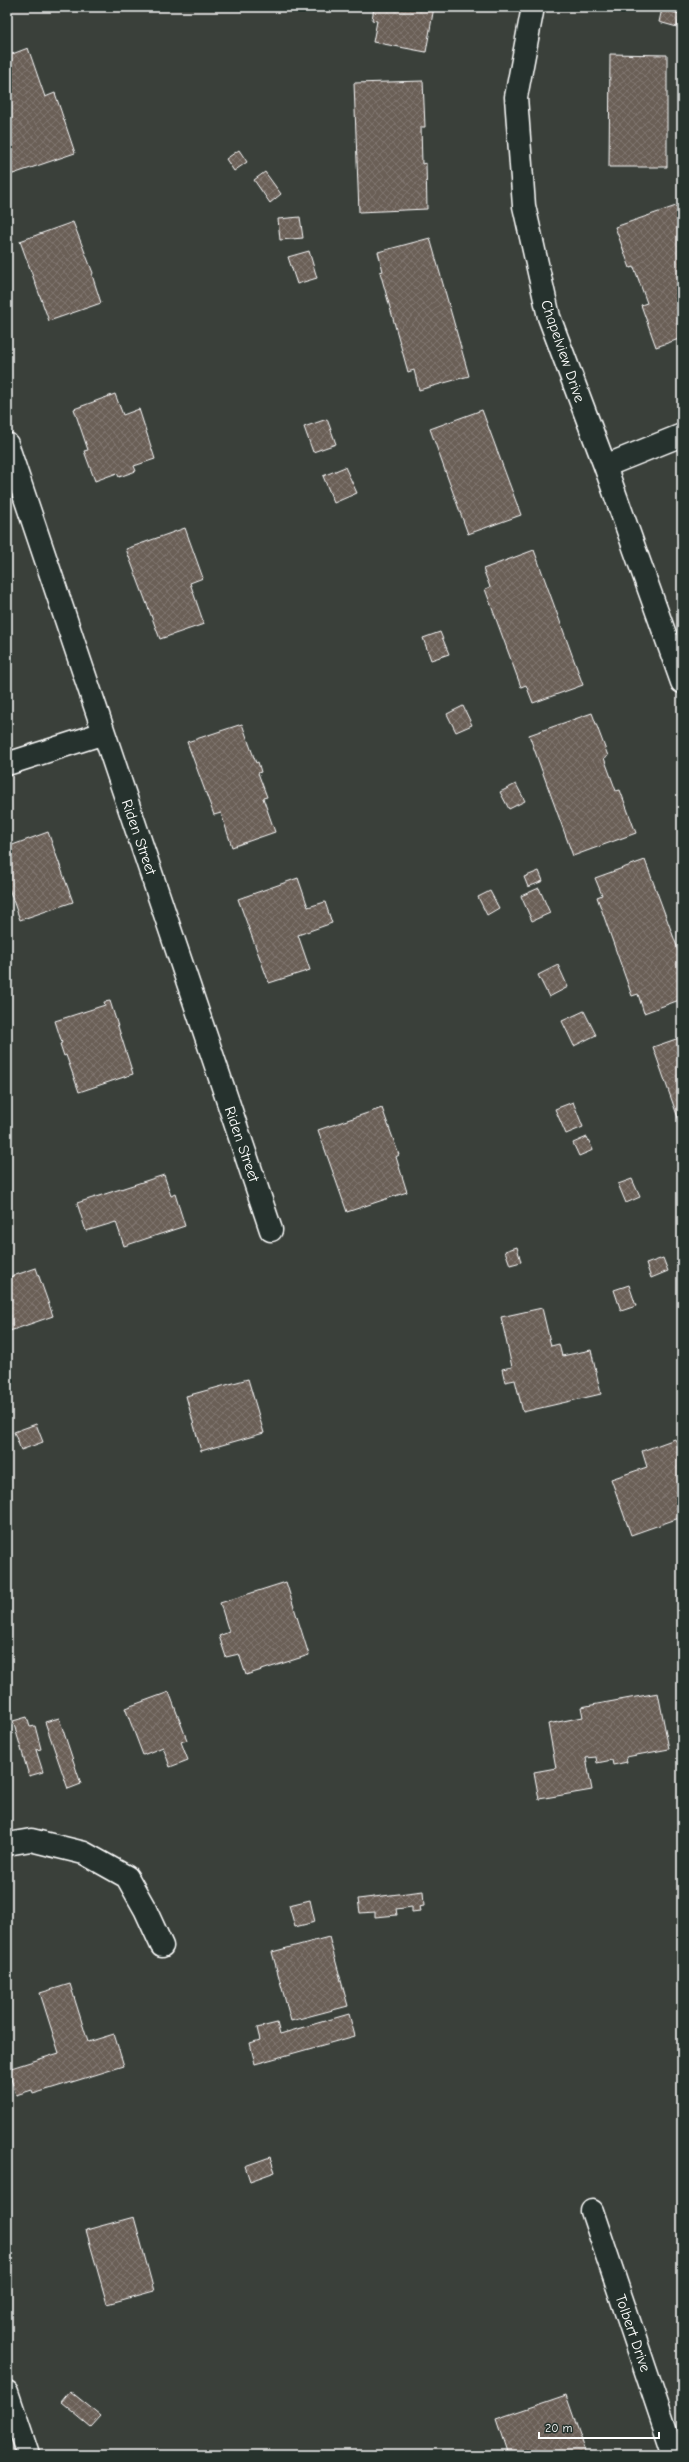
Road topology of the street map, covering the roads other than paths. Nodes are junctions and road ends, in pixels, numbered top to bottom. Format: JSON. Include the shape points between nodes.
{"nodes":[{"id":1,"x":533,"y":7,"type":"edge"},
{"id":2,"x":682,"y":435,"type":"edge"},
{"id":3,"x":7,"y":444,"type":"edge"},
{"id":4,"x":605,"y":466,"type":"junction"},
{"id":5,"x":682,"y":682,"type":"edge"},
{"id":6,"x":104,"y":733,"type":"junction"},
{"id":7,"x":7,"y":764,"type":"edge"},
{"id":8,"x":271,"y":1230,"type":"dead end"},
{"id":9,"x":7,"y":1844,"type":"edge"},
{"id":10,"x":162,"y":1946,"type":"dead end"},
{"id":11,"x":592,"y":2211,"type":"dead end"},
{"id":12,"x":7,"y":2392,"type":"edge"},
{"id":13,"x":28,"y":2455,"type":"edge"},
{"id":14,"x":674,"y":2455,"type":"edge"}],
"edges":[{"from":1,"to":4,"type":"street","name":"Chapelview Drive","via":[[516,97],[524,206],[549,317]]},
{"from":2,"to":4,"type":"street"},
{"from":3,"to":6,"type":"street","name":"Riden Street"},
{"from":4,"to":5,"type":"street","name":"Chapelview Drive"},
{"from":6,"to":7,"type":"street"},
{"from":6,"to":8,"type":"street","name":"Riden Street"},
{"from":9,"to":10,"type":"street","via":[[31,1840],[84,1853],[127,1878]]},
{"from":11,"to":14,"type":"street","name":"Tolbert Drive"},
{"from":12,"to":13,"type":"street"}]}
